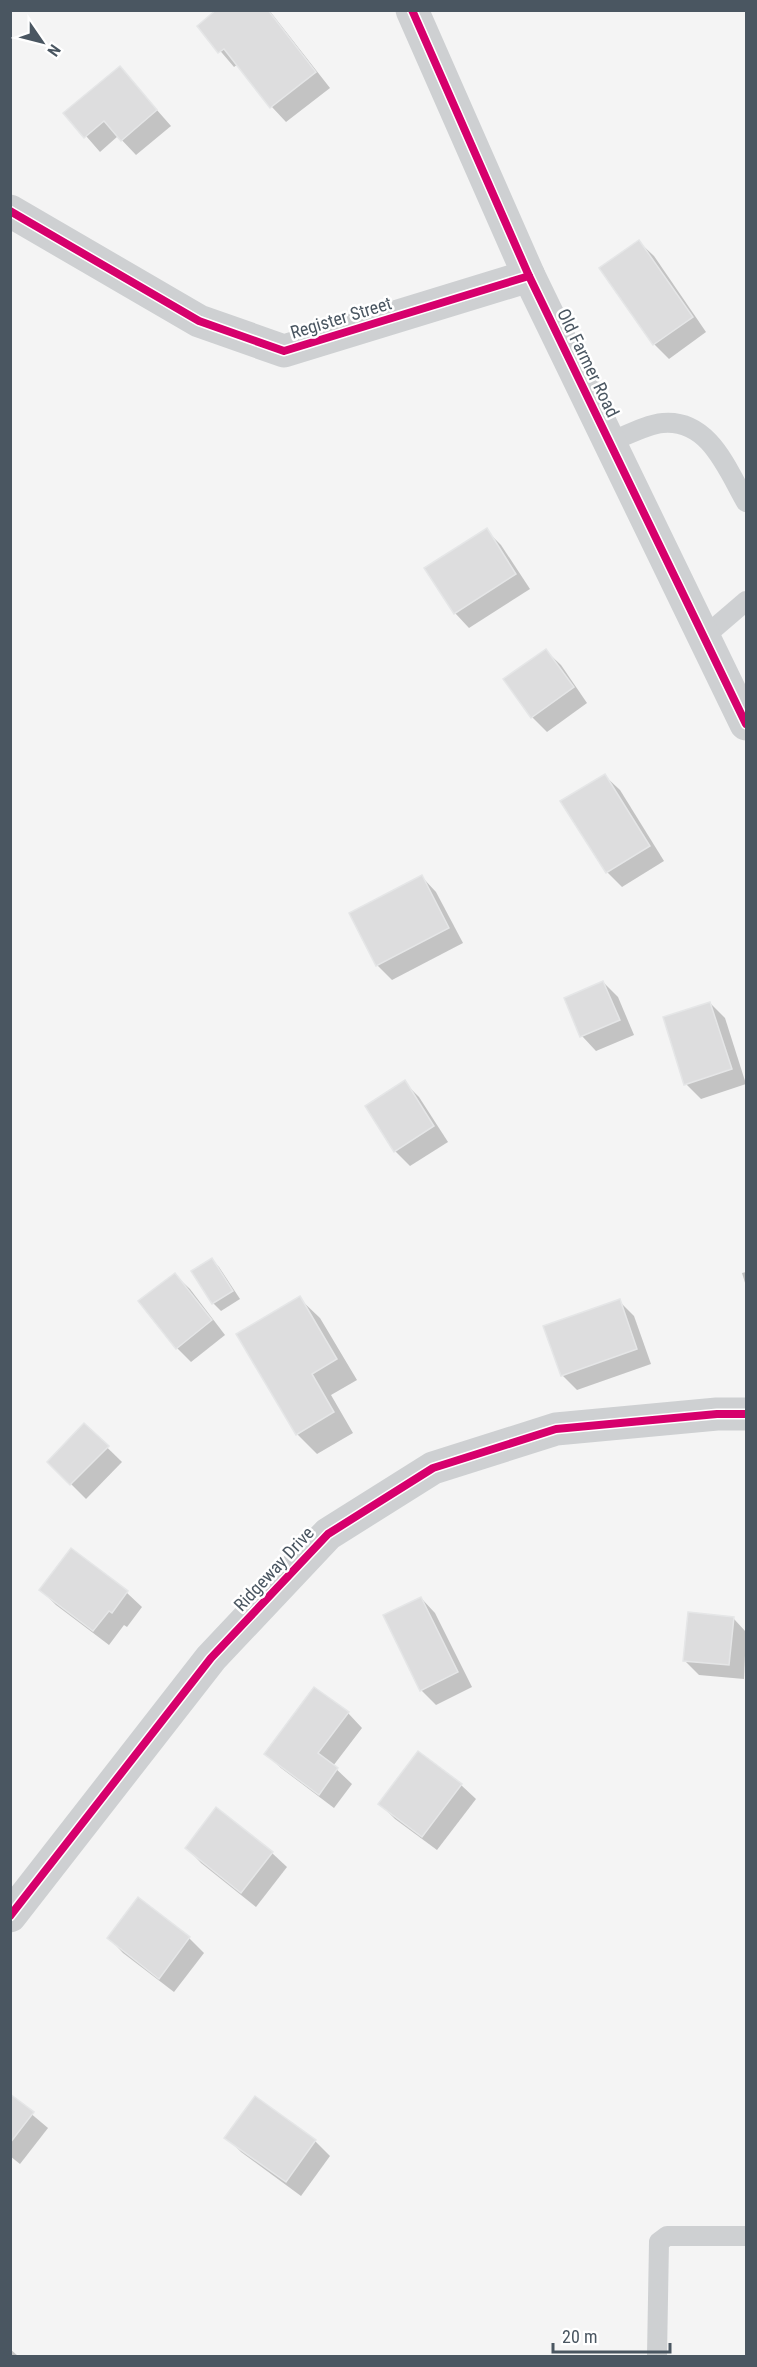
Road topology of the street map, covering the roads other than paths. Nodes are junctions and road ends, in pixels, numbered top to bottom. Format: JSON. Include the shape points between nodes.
{"nodes":[{"id":1,"x":412,"y":10,"type":"edge"},
{"id":2,"x":10,"y":211,"type":"edge"},
{"id":3,"x":529,"y":276,"type":"junction"},
{"id":4,"x":610,"y":442,"type":"junction"},
{"id":5,"x":747,"y":502,"type":"edge"},
{"id":6,"x":747,"y":601,"type":"edge"},
{"id":7,"x":704,"y":638,"type":"junction"},
{"id":8,"x":747,"y":724,"type":"edge"},
{"id":9,"x":747,"y":1414,"type":"edge"},
{"id":10,"x":10,"y":1916,"type":"edge"},
{"id":11,"x":747,"y":2236,"type":"edge"},
{"id":12,"x":657,"y":2356,"type":"edge"}],
"edges":[{"from":1,"to":3,"type":"street","name":"Old Farmer Road"},
{"from":2,"to":3,"type":"street","name":"Register Street","via":[[199,321],[284,351]]},
{"from":3,"to":4,"type":"street","name":"Old Farmer Road"},
{"from":4,"to":5,"type":"lane","via":[[662,423],[683,424],[711,443]]},
{"from":4,"to":7,"type":"street","name":"Old Farmer Road"},
{"from":6,"to":7,"type":"lane"},
{"from":7,"to":8,"type":"street","name":"Old Farmer Road"},
{"from":9,"to":10,"type":"street","name":"Ridgeway Drive","via":[[717,1413],[556,1429],[433,1468],[328,1534],[211,1658]]},
{"from":11,"to":12,"type":"lane","via":[[667,2236],[659,2242]]}]}
